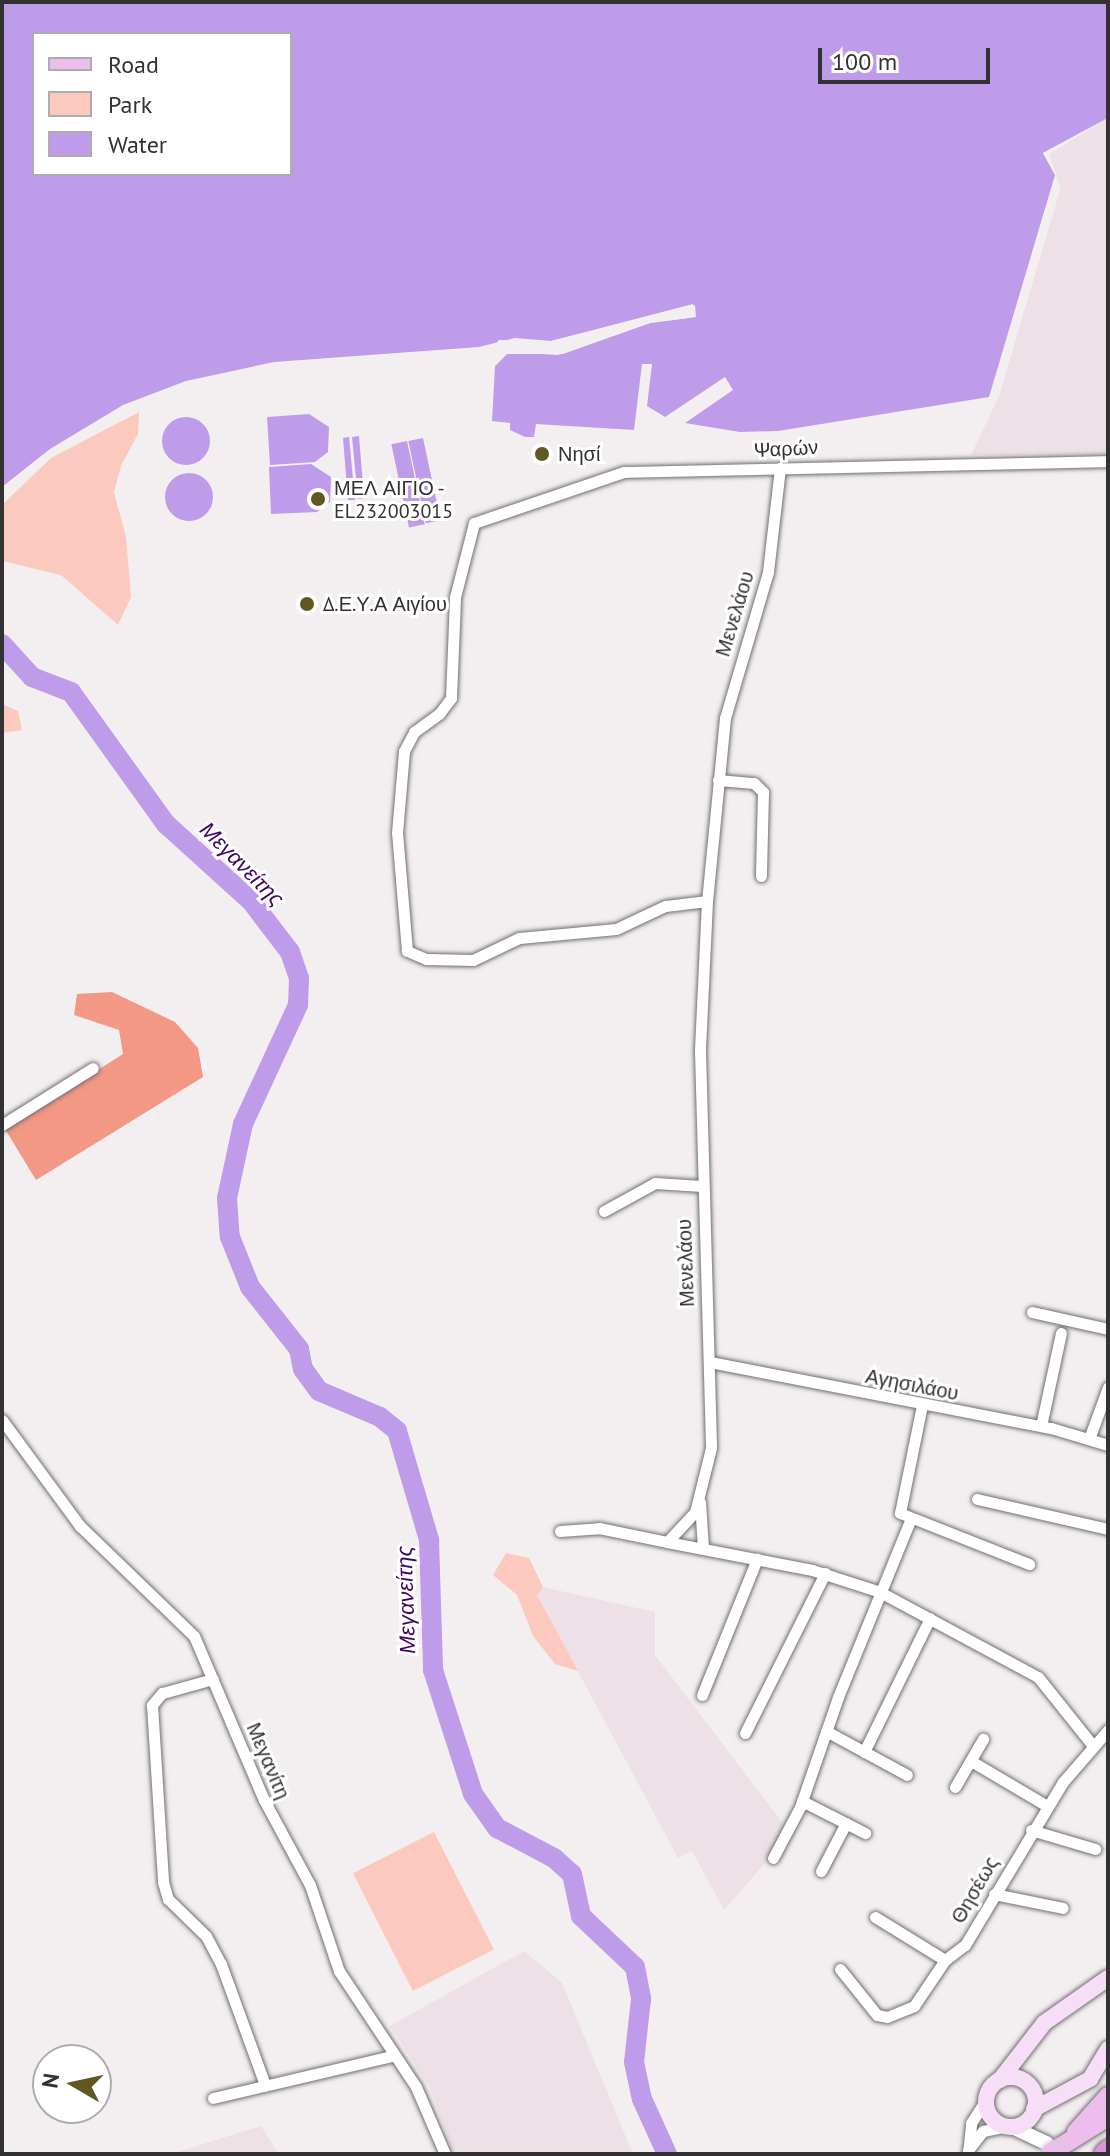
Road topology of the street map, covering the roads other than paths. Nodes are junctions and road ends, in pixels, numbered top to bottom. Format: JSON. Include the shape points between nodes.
{"nodes":[{"id":1,"x":1108,"y":461,"type":"edge"},
{"id":2,"x":780,"y":468,"type":"junction"},
{"id":3,"x":718,"y":780,"type":"junction"},
{"id":4,"x":761,"y":876,"type":"dead end"},
{"id":5,"x":707,"y":901,"type":"junction"},
{"id":6,"x":93,"y":1068,"type":"dead end"},
{"id":7,"x":2,"y":1125,"type":"edge"},
{"id":8,"x":702,"y":1186,"type":"junction"},
{"id":9,"x":604,"y":1211,"type":"dead end"},
{"id":10,"x":1032,"y":1312,"type":"dead end"},
{"id":11,"x":1108,"y":1329,"type":"edge"},
{"id":12,"x":1061,"y":1333,"type":"dead end"},
{"id":13,"x":710,"y":1362,"type":"junction"},
{"id":14,"x":1108,"y":1387,"type":"edge"},
{"id":15,"x":922,"y":1405,"type":"junction"},
{"id":16,"x":2,"y":1420,"type":"edge"},
{"id":17,"x":1041,"y":1426,"type":"junction"},
{"id":18,"x":1089,"y":1439,"type":"junction"},
{"id":19,"x":1108,"y":1445,"type":"edge"},
{"id":20,"x":977,"y":1499,"type":"dead end"},
{"id":21,"x":700,"y":1501,"type":"junction"},
{"id":22,"x":911,"y":1518,"type":"junction"},
{"id":23,"x":1108,"y":1529,"type":"edge"},
{"id":24,"x":560,"y":1531,"type":"dead end"},
{"id":25,"x":667,"y":1542,"type":"junction"},
{"id":26,"x":703,"y":1549,"type":"junction"},
{"id":27,"x":757,"y":1559,"type":"junction"},
{"id":28,"x":1029,"y":1564,"type":"dead end"},
{"id":29,"x":825,"y":1573,"type":"junction"},
{"id":30,"x":880,"y":1592,"type":"junction"},
{"id":31,"x":930,"y":1618,"type":"junction"},
{"id":32,"x":213,"y":1679,"type":"junction"},
{"id":33,"x":702,"y":1695,"type":"dead end"},
{"id":34,"x":1108,"y":1730,"type":"edge"},
{"id":35,"x":826,"y":1731,"type":"junction"},
{"id":36,"x":745,"y":1733,"type":"dead end"},
{"id":37,"x":983,"y":1739,"type":"dead end"},
{"id":38,"x":1093,"y":1746,"type":"junction"},
{"id":39,"x":864,"y":1752,"type":"junction"},
{"id":40,"x":971,"y":1761,"type":"junction"},
{"id":41,"x":907,"y":1775,"type":"dead end"},
{"id":42,"x":955,"y":1787,"type":"dead end"},
{"id":43,"x":802,"y":1801,"type":"junction"},
{"id":44,"x":1047,"y":1806,"type":"junction"},
{"id":45,"x":846,"y":1823,"type":"junction"},
{"id":46,"x":1031,"y":1830,"type":"junction"},
{"id":47,"x":865,"y":1833,"type":"dead end"},
{"id":48,"x":1095,"y":1849,"type":"dead end"},
{"id":49,"x":773,"y":1858,"type":"dead end"},
{"id":50,"x":821,"y":1871,"type":"dead end"},
{"id":51,"x":994,"y":1894,"type":"junction"},
{"id":52,"x":1063,"y":1908,"type":"dead end"},
{"id":53,"x":875,"y":1917,"type":"dead end"},
{"id":54,"x":945,"y":1960,"type":"junction"},
{"id":55,"x":840,"y":1969,"type":"dead end"},
{"id":56,"x":1108,"y":1978,"type":"edge"},
{"id":57,"x":1025,"y":2046,"type":"junction"},
{"id":58,"x":1108,"y":2049,"type":"edge"},
{"id":59,"x":392,"y":2056,"type":"junction"},
{"id":60,"x":1000,"y":2080,"type":"junction"},
{"id":61,"x":1026,"y":2082,"type":"junction"},
{"id":62,"x":265,"y":2085,"type":"junction"},
{"id":63,"x":1070,"y":2089,"type":"junction"},
{"id":64,"x":1108,"y":2096,"type":"edge"},
{"id":65,"x":213,"y":2098,"type":"dead end"},
{"id":66,"x":986,"y":2100,"type":"junction"},
{"id":67,"x":1033,"y":2111,"type":"junction"},
{"id":68,"x":1108,"y":2117,"type":"edge"},
{"id":69,"x":1009,"y":2126,"type":"junction"},
{"id":70,"x":1057,"y":2149,"type":"edge"},
{"id":71,"x":968,"y":2152,"type":"edge"},
{"id":72,"x":445,"y":2154,"type":"edge"}],
"edges":[{"from":1,"to":2,"type":"street","name":"Ψαρών"},
{"from":2,"to":3,"type":"street","name":"Μενελάου","via":[[768,572],[725,718]]},
{"from":2,"to":5,"type":"street","name":"Ψαρών","via":[[624,472],[474,523],[455,597],[451,698],[414,732],[404,751],[397,833],[407,951],[426,959],[473,960],[519,938],[616,929],[665,906]]},
{"from":3,"to":4,"type":"street","via":[[754,783],[763,792]]},
{"from":3,"to":5,"type":"street","name":"Μενελάου"},
{"from":5,"to":8,"type":"street","name":"Μενελάου","via":[[700,1051]]},
{"from":6,"to":7,"type":"street"},
{"from":8,"to":9,"type":"street","via":[[655,1183]]},
{"from":8,"to":13,"type":"street","name":"Μενελάου"},
{"from":10,"to":11,"type":"street"},
{"from":12,"to":17,"type":"street"},
{"from":13,"to":15,"type":"street","name":"Αγησιλάου"},
{"from":13,"to":21,"type":"street","name":"Μενελάου","via":[[711,1448]]},
{"from":14,"to":18,"type":"street"},
{"from":15,"to":17,"type":"street","name":"Αγησιλάου"},
{"from":15,"to":22,"type":"street","via":[[900,1507]]},
{"from":16,"to":32,"type":"street","name":"Μεγανίτη","via":[[80,1526],[189,1630]]},
{"from":17,"to":18,"type":"street","name":"Αγησιλάου"},
{"from":18,"to":19,"type":"street","name":"Αγησιλάου"},
{"from":20,"to":23,"type":"street"},
{"from":21,"to":25,"type":"street","name":"Μενελάου"},
{"from":21,"to":26,"type":"street"},
{"from":22,"to":28,"type":"street"},
{"from":22,"to":30,"type":"street"},
{"from":24,"to":25,"type":"street","via":[[599,1528]]},
{"from":25,"to":26,"type":"street"},
{"from":26,"to":27,"type":"street"},
{"from":27,"to":29,"type":"street"},
{"from":27,"to":33,"type":"street"},
{"from":29,"to":30,"type":"street"},
{"from":29,"to":36,"type":"street"},
{"from":30,"to":31,"type":"street"},
{"from":30,"to":35,"type":"street"},
{"from":31,"to":38,"type":"street","via":[[1043,1681]]},
{"from":31,"to":39,"type":"street"},
{"from":32,"to":59,"type":"street","name":"Μεγανίτη","via":[[264,1800],[310,1885],[339,1971]]},
{"from":32,"to":62,"type":"street","via":[[162,1693],[152,1705],[163,1882],[168,1899],[206,1936],[221,1964]]},
{"from":34,"to":38,"type":"street"},
{"from":35,"to":39,"type":"street"},
{"from":35,"to":43,"type":"street"},
{"from":37,"to":40,"type":"street"},
{"from":38,"to":44,"type":"street","name":"Θησέως"},
{"from":39,"to":41,"type":"street"},
{"from":40,"to":42,"type":"street"},
{"from":40,"to":44,"type":"street"},
{"from":43,"to":45,"type":"street"},
{"from":43,"to":49,"type":"street"},
{"from":44,"to":46,"type":"street","name":"Θησέως"},
{"from":45,"to":47,"type":"street"},
{"from":45,"to":50,"type":"street"},
{"from":46,"to":48,"type":"street"},
{"from":46,"to":51,"type":"street","name":"Θησέως"},
{"from":51,"to":52,"type":"street"},
{"from":51,"to":54,"type":"street","name":"Θησέως","via":[[965,1945]]},
{"from":53,"to":54,"type":"street"},
{"from":54,"to":55,"type":"street","name":"Θησέως","via":[[923,1997],[887,2017],[870,2009]]},
{"from":56,"to":57,"type":"main road","via":[[1044,2023]]},
{"from":57,"to":60,"type":"main road"},
{"from":57,"to":61,"type":"main road"},
{"from":58,"to":63,"type":"main road","via":[[1090,2079]]},
{"from":59,"to":62,"type":"street"},
{"from":59,"to":72,"type":"street","name":"Μεγανίτη","via":[[422,2098]]},
{"from":60,"to":61,"type":"main road"},
{"from":60,"to":66,"type":"main road"},
{"from":61,"to":63,"type":"main road"},
{"from":61,"to":67,"type":"main road"},
{"from":62,"to":65,"type":"street"},
{"from":63,"to":67,"type":"main road"},
{"from":64,"to":70,"type":"main road"},
{"from":66,"to":69,"type":"main road","via":[[989,2114]]},
{"from":66,"to":71,"type":"street","via":[[971,2123]]},
{"from":67,"to":69,"type":"main road"},
{"from":67,"to":69,"type":"street","via":[[1046,2143]]},
{"from":68,"to":70,"type":"main road"},
{"from":69,"to":71,"type":"street","via":[[983,2131]]}]}
